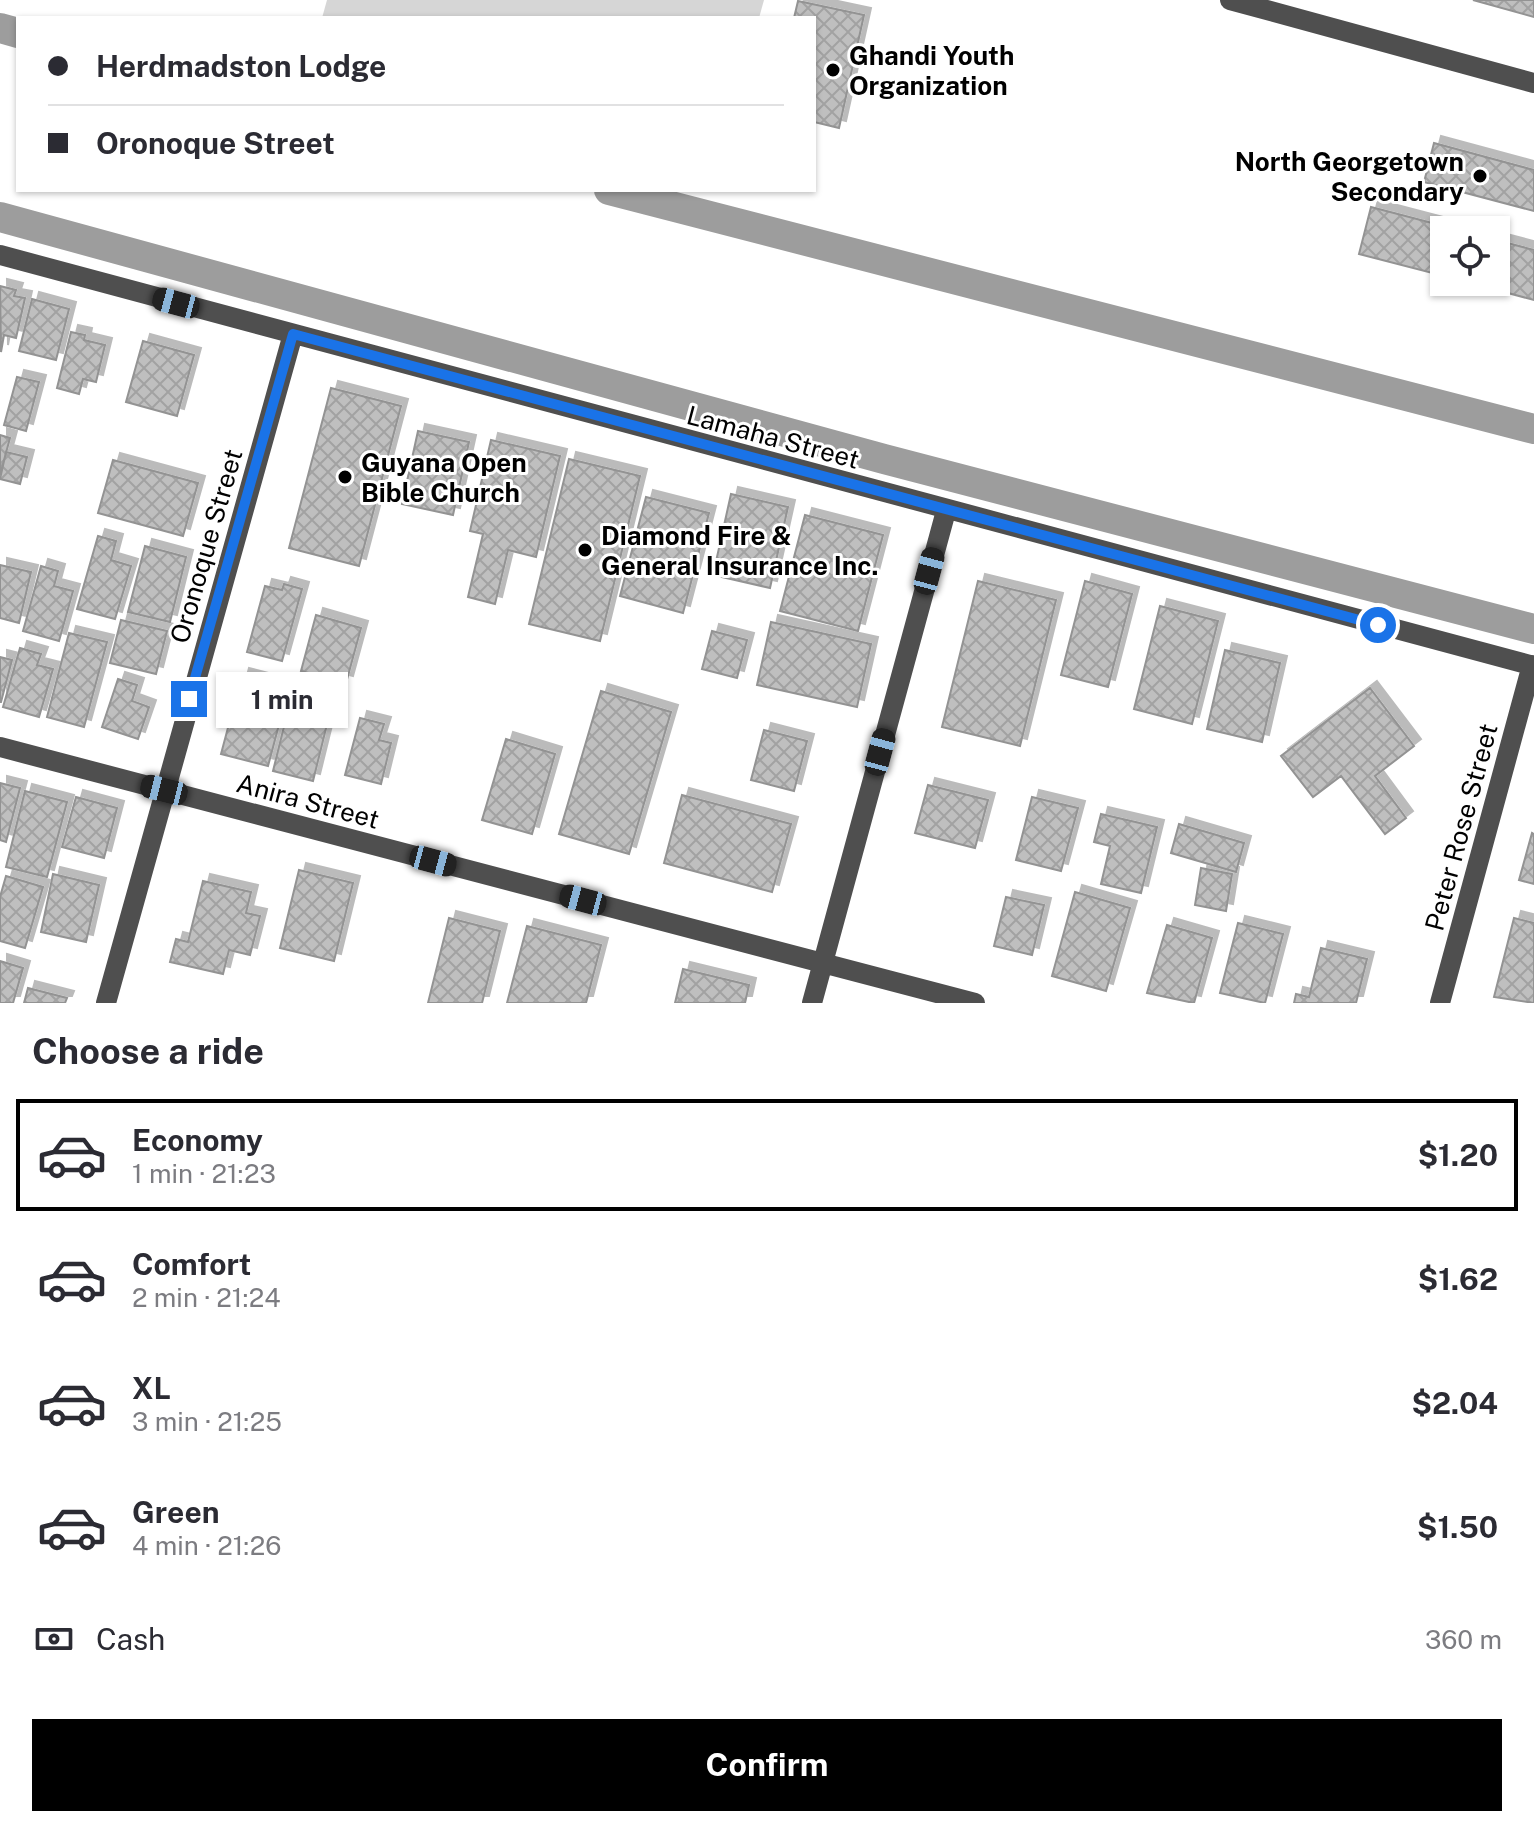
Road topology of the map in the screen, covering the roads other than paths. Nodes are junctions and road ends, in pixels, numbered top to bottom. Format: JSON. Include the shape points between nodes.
{"nodes":[{"id":1,"x":1230,"y":0,"type":"edge"},
{"id":2,"x":1534,"y":83,"type":"edge"},
{"id":3,"x":0,"y":255,"type":"edge"},
{"id":4,"x":293,"y":334,"type":"junction"},
{"id":5,"x":946,"y":511,"type":"junction"},
{"id":6,"x":1533,"y":665,"type":"edge"},
{"id":7,"x":0,"y":747,"type":"edge"},
{"id":8,"x":164,"y":790,"type":"junction"},
{"id":9,"x":823,"y":963,"type":"junction"},
{"id":10,"x":106,"y":1003,"type":"edge"},
{"id":11,"x":812,"y":1003,"type":"edge"},
{"id":12,"x":975,"y":1003,"type":"edge"},
{"id":13,"x":1440,"y":1003,"type":"edge"}],
"edges":[{"from":1,"to":2,"type":"street"},
{"from":3,"to":4,"type":"street","name":"Lamaha Street"},
{"from":4,"to":5,"type":"street","name":"Lamaha Street"},
{"from":4,"to":8,"type":"street","name":"Oronoque Street"},
{"from":5,"to":6,"type":"street","name":"Lamaha Street"},
{"from":5,"to":9,"type":"street"},
{"from":6,"to":13,"type":"street","name":"Peter Rose Street"},
{"from":7,"to":8,"type":"street","name":"Anira Street"},
{"from":8,"to":9,"type":"street","name":"Anira Street"},
{"from":8,"to":10,"type":"street","name":"Oronoque Street"},
{"from":9,"to":11,"type":"street"},
{"from":9,"to":12,"type":"street","name":"Anira Street"}]}
